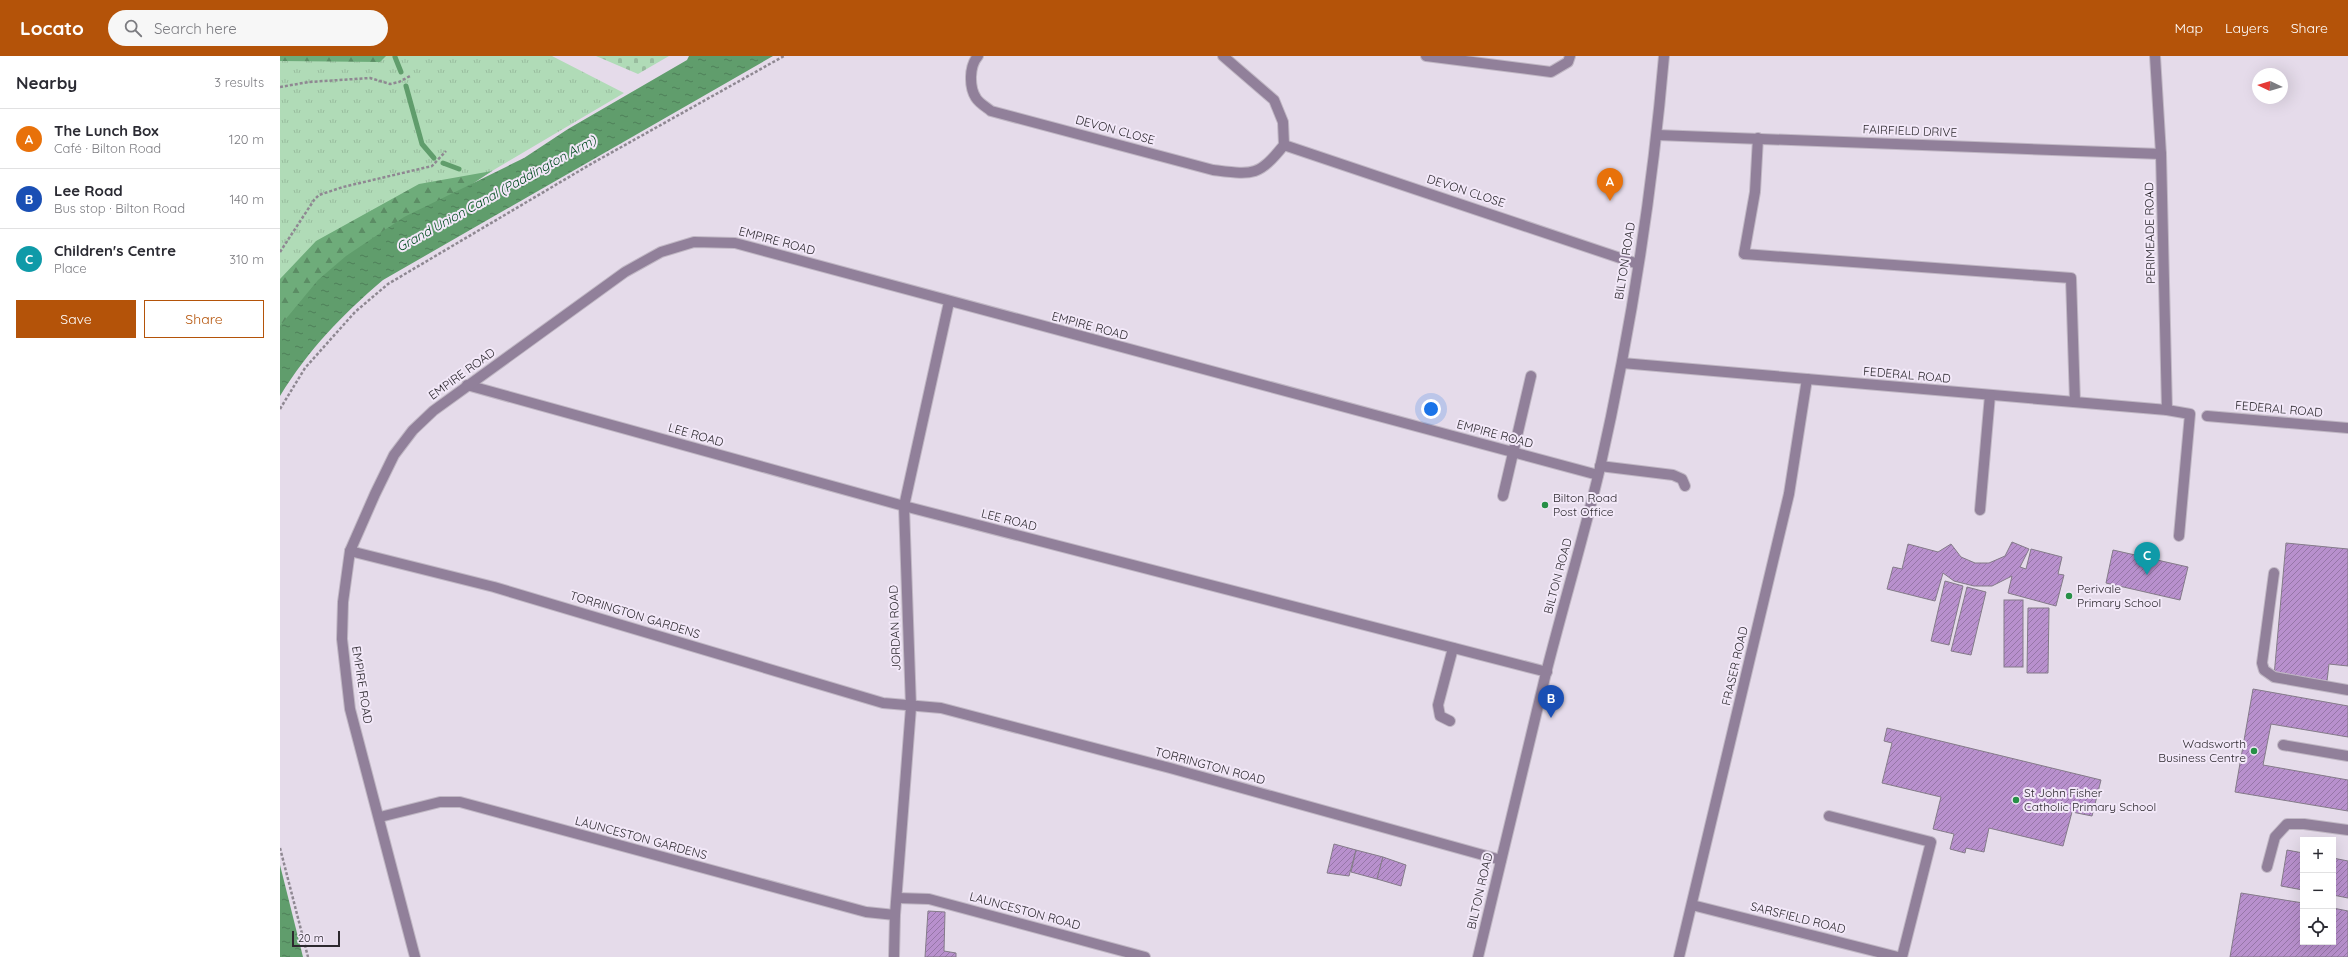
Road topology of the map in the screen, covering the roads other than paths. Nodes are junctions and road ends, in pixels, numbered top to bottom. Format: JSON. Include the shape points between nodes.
{"nodes":[{"id":1,"x":978,"y":56,"type":"edge"},
{"id":2,"x":1223,"y":56,"type":"edge"},
{"id":3,"x":1426,"y":56,"type":"edge"},
{"id":4,"x":1570,"y":56,"type":"edge"},
{"id":5,"x":1664,"y":56,"type":"edge"},
{"id":6,"x":2154,"y":56,"type":"edge"},
{"id":7,"x":1657,"y":134,"type":"junction"},
{"id":8,"x":1758,"y":138,"type":"junction"},
{"id":9,"x":1284,"y":145,"type":"junction"},
{"id":10,"x":2161,"y":154,"type":"junction"},
{"id":11,"x":1638,"y":264,"type":"junction"},
{"id":12,"x":949,"y":302,"type":"junction"},
{"id":13,"x":1622,"y":363,"type":"junction"},
{"id":14,"x":1531,"y":376,"type":"dead end"},
{"id":15,"x":1807,"y":379,"type":"junction"},
{"id":16,"x":467,"y":385,"type":"junction"},
{"id":17,"x":1990,"y":395,"type":"junction"},
{"id":18,"x":2075,"y":402,"type":"junction"},
{"id":19,"x":2167,"y":410,"type":"junction"},
{"id":20,"x":2207,"y":416,"type":"dead end"},
{"id":21,"x":2348,"y":428,"type":"edge"},
{"id":22,"x":1512,"y":452,"type":"junction"},
{"id":23,"x":1599,"y":471,"type":"junction"},
{"id":24,"x":1685,"y":486,"type":"dead end"},
{"id":25,"x":1503,"y":496,"type":"dead end"},
{"id":26,"x":904,"y":506,"type":"junction"},
{"id":27,"x":1980,"y":510,"type":"dead end"},
{"id":28,"x":2179,"y":536,"type":"dead end"},
{"id":29,"x":350,"y":551,"type":"junction"},
{"id":30,"x":2274,"y":573,"type":"dead end"},
{"id":31,"x":1453,"y":648,"type":"junction"},
{"id":32,"x":1547,"y":672,"type":"junction"},
{"id":33,"x":2348,"y":690,"type":"edge"},
{"id":34,"x":911,"y":706,"type":"junction"},
{"id":35,"x":1450,"y":721,"type":"dead end"},
{"id":36,"x":2283,"y":745,"type":"dead end"},
{"id":37,"x":2348,"y":756,"type":"edge"},
{"id":38,"x":1829,"y":816,"type":"dead end"},
{"id":39,"x":380,"y":817,"type":"junction"},
{"id":40,"x":2348,"y":830,"type":"edge"},
{"id":41,"x":1501,"y":860,"type":"junction"},
{"id":42,"x":2267,"y":867,"type":"dead end"},
{"id":43,"x":897,"y":898,"type":"junction"},
{"id":44,"x":1692,"y":905,"type":"junction"},
{"id":45,"x":895,"y":915,"type":"junction"},
{"id":46,"x":415,"y":957,"type":"edge"},
{"id":47,"x":894,"y":957,"type":"edge"},
{"id":48,"x":1145,"y":957,"type":"edge"},
{"id":49,"x":1478,"y":957,"type":"edge"},
{"id":50,"x":1679,"y":957,"type":"edge"},
{"id":51,"x":1898,"y":957,"type":"edge"},
{"id":52,"x":1902,"y":957,"type":"edge"}],
"edges":[{"from":1,"to":9,"type":"street","name":"DEVON CLOSE","via":[[970,79],[976,98],[991,111],[1213,170],[1246,175],[1268,165]]},
{"from":2,"to":9,"type":"street","via":[[1274,100],[1283,122]]},
{"from":3,"to":4,"type":"street","via":[[1550,72],[1568,62]]},
{"from":5,"to":7,"type":"street","name":"BILTON ROAD"},
{"from":6,"to":10,"type":"street","name":"PERIMEADE ROAD"},
{"from":7,"to":8,"type":"street","name":"FAIRFIELD DRIVE"},
{"from":7,"to":11,"type":"street","name":"BILTON ROAD"},
{"from":8,"to":10,"type":"street","name":"FAIRFIELD DRIVE"},
{"from":8,"to":18,"type":"street","via":[[1755,192],[1744,254],[2071,278]]},
{"from":9,"to":11,"type":"street","name":"DEVON CLOSE"},
{"from":10,"to":19,"type":"street","name":"PERIMEADE ROAD"},
{"from":11,"to":13,"type":"street","name":"BILTON ROAD"},
{"from":12,"to":16,"type":"street","name":"EMPIRE ROAD","via":[[735,243],[694,242],[661,252],[625,272]]},
{"from":12,"to":22,"type":"street","name":"EMPIRE ROAD"},
{"from":12,"to":26,"type":"street","name":"JORDAN ROAD"},
{"from":13,"to":15,"type":"street","name":"FEDERAL ROAD"},
{"from":13,"to":23,"type":"street","name":"BILTON ROAD"},
{"from":14,"to":22,"type":"street"},
{"from":15,"to":17,"type":"street","name":"FEDERAL ROAD"},
{"from":15,"to":44,"type":"street","name":"FRASER ROAD","via":[[1789,494]]},
{"from":16,"to":26,"type":"street","name":"LEE ROAD"},
{"from":16,"to":29,"type":"street","name":"EMPIRE ROAD","via":[[413,430],[394,455]]},
{"from":17,"to":18,"type":"street","name":"FEDERAL ROAD"},
{"from":17,"to":27,"type":"street"},
{"from":18,"to":19,"type":"street","name":"FEDERAL ROAD"},
{"from":19,"to":28,"type":"street","name":"FEDERAL ROAD","via":[[2190,414]]},
{"from":20,"to":21,"type":"street","name":"FEDERAL ROAD"},
{"from":22,"to":23,"type":"street","name":"EMPIRE ROAD"},
{"from":22,"to":25,"type":"street"},
{"from":23,"to":24,"type":"street","name":"EMPIRE ROAD","via":[[1673,474],[1682,479]]},
{"from":23,"to":32,"type":"street","name":"BILTON ROAD"},
{"from":26,"to":31,"type":"street","name":"LEE ROAD"},
{"from":26,"to":34,"type":"street","name":"JORDAN ROAD"},
{"from":29,"to":34,"type":"street","name":"TORRINGTON GARDENS","via":[[494,587],[883,703]]},
{"from":29,"to":39,"type":"street","name":"EMPIRE ROAD","via":[[343,602],[345,676],[350,709]]},
{"from":30,"to":33,"type":"street","via":[[2262,663],[2264,670],[2274,677]]},
{"from":31,"to":32,"type":"street","name":"LEE ROAD"},
{"from":31,"to":35,"type":"street","via":[[1438,705],[1440,716]]},
{"from":32,"to":41,"type":"street","name":"BILTON ROAD"},
{"from":34,"to":41,"type":"street","name":"TORRINGTON ROAD","via":[[941,708]]},
{"from":34,"to":43,"type":"street","name":"JORDAN ROAD"},
{"from":36,"to":37,"type":"street"},
{"from":38,"to":52,"type":"street","via":[[1931,842]]},
{"from":39,"to":45,"type":"street","name":"LAUNCESTON GARDENS","via":[[440,802],[460,802],[866,912]]},
{"from":39,"to":46,"type":"street","name":"EMPIRE ROAD"},
{"from":40,"to":42,"type":"street","via":[[2287,824],[2276,837]]},
{"from":41,"to":49,"type":"street","name":"BILTON ROAD"},
{"from":43,"to":45,"type":"street","name":"JORDAN ROAD"},
{"from":43,"to":48,"type":"street","name":"LAUNCESTON ROAD","via":[[928,899]]},
{"from":44,"to":50,"type":"street","name":"FRASER ROAD"},
{"from":44,"to":51,"type":"street","name":"SARSFIELD ROAD"},
{"from":45,"to":47,"type":"street","name":"JORDAN ROAD"}]}
